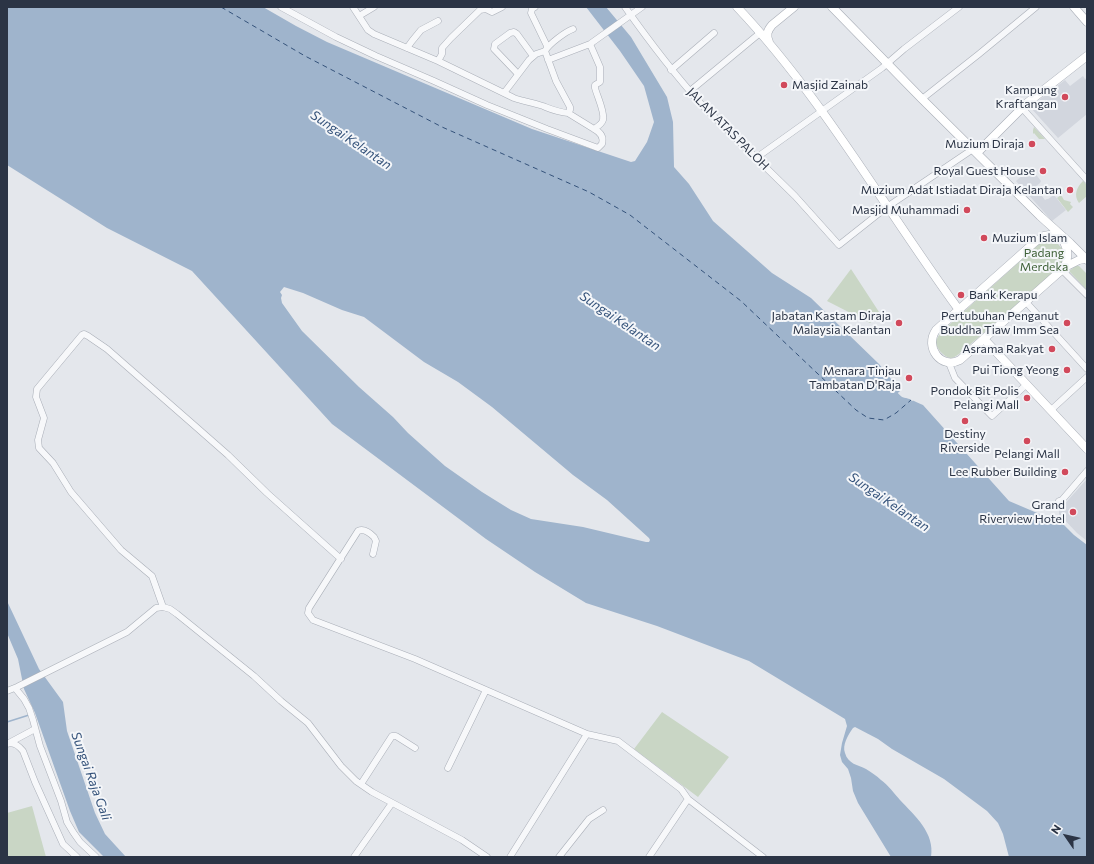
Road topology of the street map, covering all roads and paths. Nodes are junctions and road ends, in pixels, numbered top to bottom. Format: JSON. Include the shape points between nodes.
{"nodes":[{"id":1,"x":281,"y":7,"type":"edge"},
{"id":2,"x":353,"y":7,"type":"edge"},
{"id":3,"x":374,"y":7,"type":"edge"},
{"id":4,"x":502,"y":7,"type":"edge"},
{"id":5,"x":535,"y":7,"type":"edge"},
{"id":6,"x":624,"y":7,"type":"edge"},
{"id":7,"x":642,"y":7,"type":"edge"},
{"id":8,"x":737,"y":7,"type":"edge"},
{"id":9,"x":794,"y":7,"type":"edge"},
{"id":10,"x":832,"y":7,"type":"edge"},
{"id":11,"x":959,"y":7,"type":"edge"},
{"id":12,"x":1036,"y":7,"type":"edge"},
{"id":13,"x":1074,"y":7,"type":"edge"},
{"id":14,"x":359,"y":16,"type":"junction"},
{"id":15,"x":631,"y":16,"type":"junction"},
{"id":16,"x":748,"y":19,"type":"junction"},
{"id":17,"x":438,"y":20,"type":"dead end"},
{"id":18,"x":1087,"y":22,"type":"edge"},
{"id":19,"x":772,"y":25,"type":"junction"},
{"id":20,"x":573,"y":29,"type":"dead end"},
{"id":21,"x":714,"y":33,"type":"dead end"},
{"id":22,"x":760,"y":34,"type":"junction"},
{"id":23,"x":593,"y":42,"type":"junction"},
{"id":24,"x":769,"y":42,"type":"junction"},
{"id":25,"x":407,"y":48,"type":"junction"},
{"id":26,"x":546,"y":49,"type":"junction"},
{"id":27,"x":533,"y":56,"type":"junction"},
{"id":28,"x":1087,"y":56,"type":"edge"},
{"id":29,"x":548,"y":60,"type":"junction"},
{"id":30,"x":438,"y":61,"type":"junction"},
{"id":31,"x":887,"y":63,"type":"junction"},
{"id":32,"x":671,"y":70,"type":"junction"},
{"id":33,"x":518,"y":74,"type":"junction"},
{"id":34,"x":690,"y":91,"type":"junction"},
{"id":35,"x":504,"y":93,"type":"junction"},
{"id":36,"x":922,"y":100,"type":"junction"},
{"id":37,"x":1022,"y":108,"type":"junction"},
{"id":38,"x":821,"y":112,"type":"junction"},
{"id":39,"x":568,"y":113,"type":"junction"},
{"id":40,"x":594,"y":129,"type":"junction"},
{"id":41,"x":975,"y":151,"type":"junction"},
{"id":42,"x":756,"y":158,"type":"junction"},
{"id":43,"x":1087,"y":180,"type":"edge"},
{"id":44,"x":888,"y":207,"type":"junction"},
{"id":45,"x":1061,"y":236,"type":"junction"},
{"id":46,"x":1087,"y":259,"type":"edge"},
{"id":47,"x":1064,"y":269,"type":"junction"},
{"id":48,"x":1087,"y":295,"type":"edge"},
{"id":49,"x":1026,"y":302,"type":"junction"},
{"id":50,"x":959,"y":310,"type":"junction"},
{"id":51,"x":984,"y":339,"type":"junction"},
{"id":52,"x":950,"y":367,"type":"junction"},
{"id":53,"x":1087,"y":369,"type":"edge"},
{"id":54,"x":1087,"y":377,"type":"edge"},
{"id":55,"x":1027,"y":384,"type":"junction"},
{"id":56,"x":1051,"y":410,"type":"junction"},
{"id":57,"x":1087,"y":448,"type":"edge"},
{"id":58,"x":1087,"y":471,"type":"edge"},
{"id":59,"x":1059,"y":501,"type":"dead end"},
{"id":60,"x":373,"y":554,"type":"dead end"},
{"id":61,"x":341,"y":559,"type":"junction"},
{"id":62,"x":163,"y":607,"type":"junction"},
{"id":63,"x":16,"y":687,"type":"junction"},
{"id":64,"x":486,"y":690,"type":"junction"},
{"id":65,"x":7,"y":691,"type":"edge"},
{"id":66,"x":35,"y":729,"type":"junction"},
{"id":67,"x":587,"y":734,"type":"junction"},
{"id":68,"x":8,"y":743,"type":"edge"},
{"id":69,"x":415,"y":748,"type":"dead end"},
{"id":70,"x":448,"y":768,"type":"dead end"},
{"id":71,"x":361,"y":784,"type":"junction"},
{"id":72,"x":688,"y":799,"type":"junction"},
{"id":73,"x":392,"y":803,"type":"junction"},
{"id":74,"x":603,"y":810,"type":"dead end"},
{"id":75,"x":77,"y":857,"type":"edge"},
{"id":76,"x":96,"y":857,"type":"edge"},
{"id":77,"x":354,"y":857,"type":"edge"},
{"id":78,"x":487,"y":857,"type":"edge"},
{"id":79,"x":510,"y":857,"type":"edge"},
{"id":80,"x":559,"y":857,"type":"edge"},
{"id":81,"x":649,"y":857,"type":"edge"},
{"id":82,"x":763,"y":857,"type":"edge"}],
"edges":[{"from":1,"to":40,"type":"street","via":[[376,56],[487,105],[598,148],[602,144],[602,138]]},
{"from":2,"to":14,"type":"street"},
{"from":3,"to":14,"type":"street"},
{"from":4,"to":30,"type":"street","via":[[492,12],[480,10],[450,38],[442,48]]},
{"from":5,"to":26,"type":"street","via":[[531,13]]},
{"from":6,"to":15,"type":"street","name":"JALAN ATAS PALOH"},
{"from":7,"to":15,"type":"street"},
{"from":8,"to":16,"type":"main road"},
{"from":9,"to":19,"type":"main road"},
{"from":10,"to":31,"type":"main road"},
{"from":11,"to":31,"type":"street"},
{"from":12,"to":36,"type":"street"},
{"from":13,"to":18,"type":"main road"},
{"from":14,"to":25,"type":"street","via":[[371,32]]},
{"from":15,"to":23,"type":"street"},
{"from":15,"to":32,"type":"street","name":"JALAN ATAS PALOH"},
{"from":16,"to":19,"type":"main road","via":[[760,25]]},
{"from":16,"to":22,"type":"main road"},
{"from":17,"to":25,"type":"street","via":[[421,30]]},
{"from":19,"to":24,"type":"main road","via":[[767,35]]},
{"from":20,"to":26,"type":"street"},
{"from":21,"to":32,"type":"street"},
{"from":22,"to":24,"type":"main road"},
{"from":22,"to":34,"type":"street"},
{"from":23,"to":29,"type":"street"},
{"from":23,"to":40,"type":"street","via":[[600,67],[600,82],[595,88],[603,114],[602,123]]},
{"from":24,"to":38,"type":"main road"},
{"from":25,"to":30,"type":"street"},
{"from":26,"to":27,"type":"street"},
{"from":26,"to":29,"type":"street"},
{"from":27,"to":33,"type":"street"},
{"from":27,"to":33,"type":"street","via":[[514,32],[495,44],[494,49]]},
{"from":28,"to":37,"type":"main road"},
{"from":29,"to":39,"type":"street","via":[[570,107]]},
{"from":30,"to":35,"type":"street"},
{"from":31,"to":36,"type":"main road"},
{"from":31,"to":38,"type":"street"},
{"from":32,"to":34,"type":"street","name":"JALAN ATAS PALOH"},
{"from":33,"to":35,"type":"street"},
{"from":34,"to":42,"type":"street","name":"JALAN ATAS PALOH"},
{"from":35,"to":39,"type":"street","via":[[559,113]]},
{"from":36,"to":41,"type":"main road"},
{"from":37,"to":41,"type":"main road"},
{"from":37,"to":43,"type":"street"},
{"from":38,"to":42,"type":"street"},
{"from":38,"to":44,"type":"main road"},
{"from":39,"to":40,"type":"street"},
{"from":41,"to":44,"type":"street"},
{"from":41,"to":45,"type":"main road"},
{"from":42,"to":44,"type":"street","name":"JALAN ATAS PALOH","via":[[839,245]]},
{"from":44,"to":50,"type":"main road"},
{"from":45,"to":46,"type":"main road"},
{"from":45,"to":47,"type":"main road","via":[[1068,252]]},
{"from":45,"to":50,"type":"main road","via":[[1055,234],[1040,238]]},
{"from":46,"to":47,"type":"main road"},
{"from":47,"to":48,"type":"street"},
{"from":47,"to":49,"type":"main road"},
{"from":49,"to":51,"type":"main road"},
{"from":49,"to":53,"type":"street"},
{"from":50,"to":52,"type":"main road","via":[[936,330],[932,339],[936,354]]},
{"from":51,"to":52,"type":"main road"},
{"from":51,"to":55,"type":"main road"},
{"from":52,"to":55,"type":"street","via":[[955,378],[992,416]]},
{"from":54,"to":56,"type":"street"},
{"from":55,"to":56,"type":"main road"},
{"from":56,"to":57,"type":"main road"},
{"from":58,"to":59,"type":"street"},
{"from":60,"to":61,"type":"street","via":[[375,538],[360,530]]},
{"from":61,"to":62,"type":"street","via":[[196,426],[107,349],[84,334],[37,389],[36,397],[44,418],[38,445],[71,491],[121,550],[152,576]]},
{"from":61,"to":64,"type":"street","via":[[309,608],[308,613],[313,620],[415,659]]},
{"from":62,"to":63,"type":"street","via":[[156,608],[127,632]]},
{"from":62,"to":71,"type":"street","via":[[178,614],[308,722],[341,766]]},
{"from":63,"to":65,"type":"street"},
{"from":63,"to":66,"type":"street","via":[[29,708]]},
{"from":64,"to":67,"type":"street"},
{"from":64,"to":70,"type":"street"},
{"from":66,"to":68,"type":"street"},
{"from":66,"to":76,"type":"street","via":[[67,822],[80,842]]},
{"from":67,"to":72,"type":"street","via":[[618,741],[681,789]]},
{"from":67,"to":79,"type":"street"},
{"from":68,"to":75,"type":"street","via":[[15,744],[23,751],[63,844]]},
{"from":69,"to":71,"type":"street","via":[[392,736]]},
{"from":71,"to":73,"type":"street"},
{"from":72,"to":81,"type":"street"},
{"from":72,"to":82,"type":"street"},
{"from":73,"to":77,"type":"street"},
{"from":73,"to":78,"type":"street","via":[[462,840]]},
{"from":74,"to":80,"type":"street","via":[[588,819]]}]}
